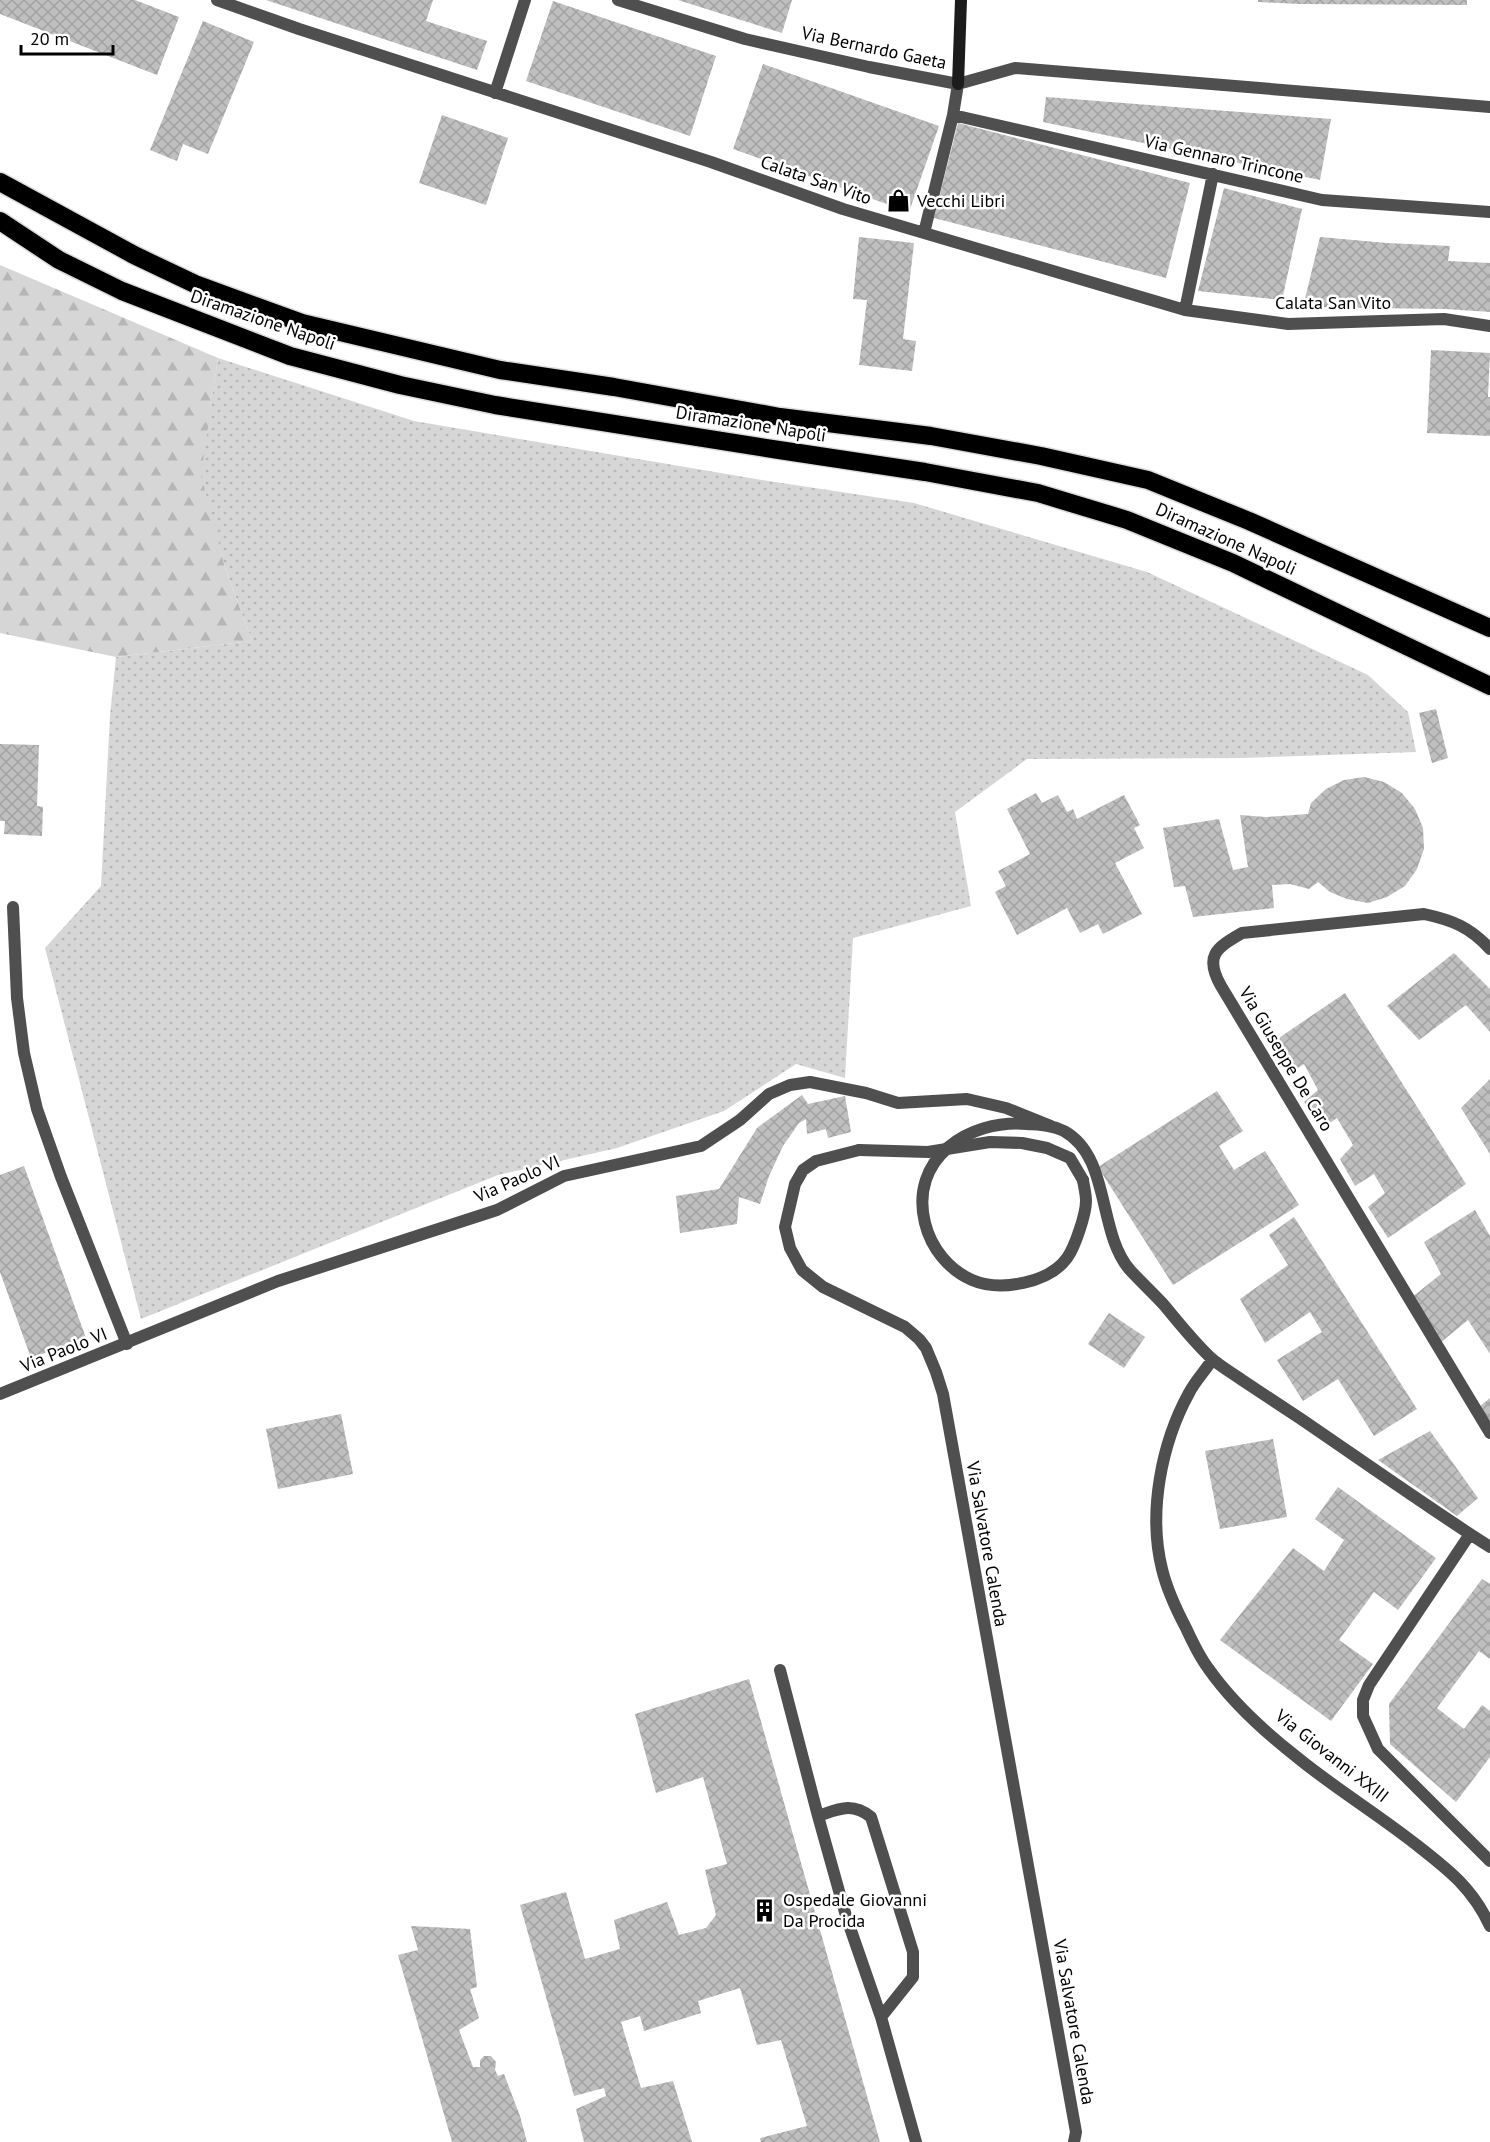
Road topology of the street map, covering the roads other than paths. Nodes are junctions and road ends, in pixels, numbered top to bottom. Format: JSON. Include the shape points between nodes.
{"nodes":[{"id":1,"x":217,"y":0,"type":"edge"},
{"id":2,"x":525,"y":0,"type":"edge"},
{"id":3,"x":618,"y":0,"type":"edge"},
{"id":4,"x":961,"y":0,"type":"edge"},
{"id":5,"x":958,"y":84,"type":"junction"},
{"id":6,"x":495,"y":93,"type":"junction"},
{"id":7,"x":1490,"y":107,"type":"edge"},
{"id":8,"x":953,"y":115,"type":"junction"},
{"id":9,"x":1213,"y":174,"type":"junction"},
{"id":10,"x":0,"y":182,"type":"edge"},
{"id":11,"x":1490,"y":212,"type":"edge"},
{"id":12,"x":0,"y":221,"type":"edge"},
{"id":13,"x":924,"y":233,"type":"junction"},
{"id":14,"x":1185,"y":310,"type":"junction"},
{"id":15,"x":1490,"y":326,"type":"edge"},
{"id":16,"x":1490,"y":628,"type":"edge"},
{"id":17,"x":1490,"y":686,"type":"edge"},
{"id":18,"x":13,"y":907,"type":"dead end"},
{"id":19,"x":1490,"y":949,"type":"edge"},
{"id":20,"x":1051,"y":1126,"type":"junction"},
{"id":21,"x":128,"y":1344,"type":"junction"},
{"id":22,"x":1212,"y":1360,"type":"junction"},
{"id":23,"x":0,"y":1394,"type":"edge"},
{"id":24,"x":1490,"y":1433,"type":"edge"},
{"id":25,"x":1470,"y":1534,"type":"junction"},
{"id":26,"x":1490,"y":1547,"type":"edge"},
{"id":27,"x":780,"y":1670,"type":"dead end"},
{"id":28,"x":818,"y":1816,"type":"junction"},
{"id":29,"x":1490,"y":1861,"type":"edge"},
{"id":30,"x":1490,"y":1926,"type":"edge"},
{"id":31,"x":881,"y":2017,"type":"junction"},
{"id":32,"x":916,"y":2142,"type":"edge"},
{"id":33,"x":1074,"y":2142,"type":"edge"}],
"edges":[{"from":1,"to":6,"type":"street","name":"Calata San Vito"},
{"from":2,"to":6,"type":"street"},
{"from":3,"to":5,"type":"street","name":"Via Bernardo Gaeta","via":[[746,39]]},
{"from":4,"to":5,"type":"street"},
{"from":5,"to":7,"type":"street","name":"Via Bernardo Gaeta","via":[[1015,68]]},
{"from":5,"to":8,"type":"street"},
{"from":6,"to":13,"type":"street","name":"Calata San Vito"},
{"from":8,"to":9,"type":"street","name":"Via Gennaro Trincone"},
{"from":8,"to":13,"type":"street"},
{"from":9,"to":11,"type":"street","name":"Via Gennaro Trincone","via":[[1322,200]]},
{"from":9,"to":14,"type":"street"},
{"from":10,"to":16,"type":"highway","name":"Diramazione Napoli","via":[[195,284],[302,323],[500,370],[780,417],[931,436],[1148,480]]},
{"from":12,"to":17,"type":"highway","name":"Diramazione Napoli","via":[[59,260],[122,291],[290,356],[495,405],[925,472],[1038,494],[1128,520],[1233,563]]},
{"from":13,"to":14,"type":"street","name":"Calata San Vito"},
{"from":14,"to":15,"type":"street","name":"Calata San Vito","via":[[1288,324],[1444,320]]},
{"from":18,"to":21,"type":"street","via":[[22,1042],[37,1108]]},
{"from":19,"to":24,"type":"street","name":"Via Giuseppe De Caro","via":[[1476,934],[1445,918],[1424,914],[1242,933],[1220,946],[1212,961],[1221,986]]},
{"from":20,"to":21,"type":"street","name":"Via Paolo VI","via":[[1006,1108],[967,1099],[898,1102],[810,1082],[790,1085],[769,1094],[740,1120],[701,1146],[564,1176],[497,1210],[278,1281]]},
{"from":20,"to":22,"type":"street","name":"Via Salvatore Calenda","via":[[1073,1137],[1091,1162],[1112,1237],[1129,1269]]},
{"from":20,"to":33,"type":"street","name":"Via Salvatore Calenda","bridge":true,"via":[[994,1125],[957,1140],[941,1152],[927,1175],[923,1198],[924,1222],[933,1244],[948,1264],[973,1280],[1000,1285],[1044,1277],[1067,1258],[1078,1233],[1086,1203],[1083,1180],[1070,1158],[1022,1143],[990,1142],[928,1152],[860,1150],[816,1161],[803,1170],[795,1184],[784,1227],[802,1270],[823,1287],[905,1327],[926,1348],[943,1394],[1076,2132]]},
{"from":21,"to":23,"type":"street","name":"Via Paolo VI"},
{"from":22,"to":25,"type":"street","name":"Via Salvatore Calenda"},
{"from":22,"to":30,"type":"street","name":"Via Giovanni XXIII","via":[[1189,1393],[1171,1435],[1161,1476],[1157,1532],[1171,1598],[1208,1668],[1248,1714],[1298,1758],[1459,1879]]},
{"from":25,"to":26,"type":"street","name":"Via Salvatore Calenda"},
{"from":25,"to":29,"type":"street","via":[[1362,1700],[1363,1716],[1378,1749]]},
{"from":27,"to":28,"type":"street"},
{"from":28,"to":31,"type":"street","via":[[846,1916]]},
{"from":28,"to":31,"type":"street","via":[[839,1809],[861,1810],[871,1817],[877,1832],[913,1952],[913,1977]]},
{"from":31,"to":32,"type":"street"}]}
